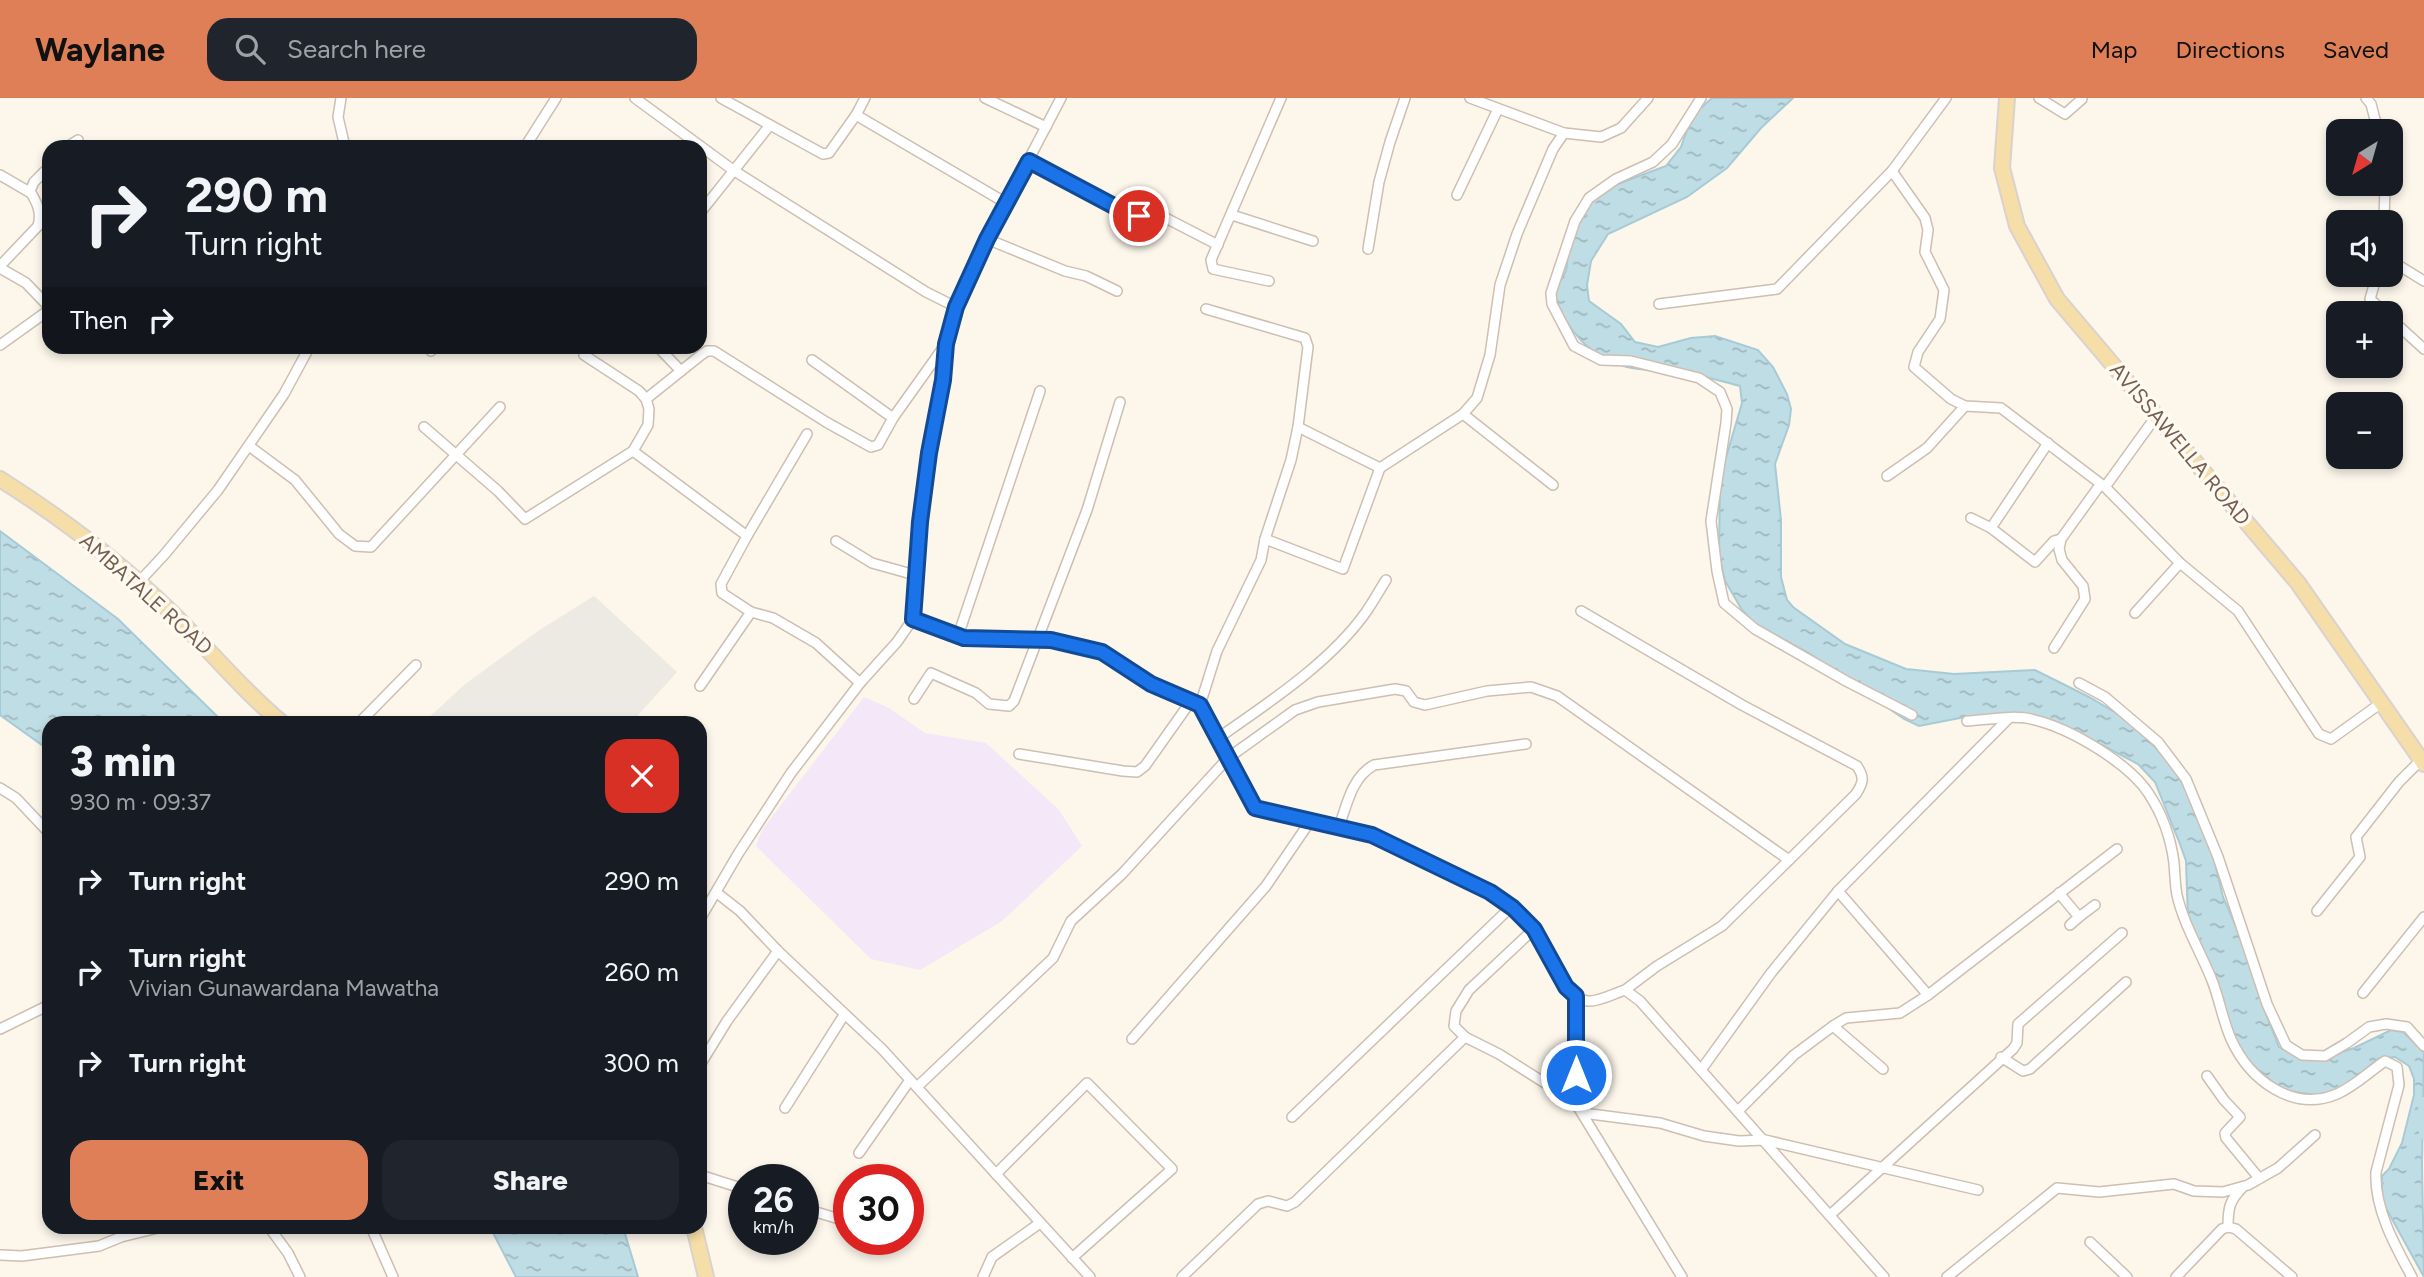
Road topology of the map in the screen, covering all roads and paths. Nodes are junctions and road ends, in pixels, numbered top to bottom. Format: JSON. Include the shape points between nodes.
{"nodes":[{"id":1,"x":341,"y":98,"type":"edge"},
{"id":2,"x":556,"y":98,"type":"edge"},
{"id":3,"x":635,"y":98,"type":"edge"},
{"id":4,"x":720,"y":98,"type":"edge"},
{"id":5,"x":865,"y":98,"type":"edge"},
{"id":6,"x":985,"y":98,"type":"edge"},
{"id":7,"x":1062,"y":98,"type":"edge"},
{"id":8,"x":1281,"y":98,"type":"edge"},
{"id":9,"x":1405,"y":98,"type":"edge"},
{"id":10,"x":1470,"y":98,"type":"edge"},
{"id":11,"x":1648,"y":98,"type":"edge"},
{"id":12,"x":1701,"y":98,"type":"edge"},
{"id":13,"x":1946,"y":98,"type":"edge"},
{"id":14,"x":2007,"y":98,"type":"edge"},
{"id":15,"x":2039,"y":98,"type":"edge"},
{"id":16,"x":2366,"y":98,"type":"edge"},
{"id":17,"x":2082,"y":99,"type":"edge"},
{"id":18,"x":1498,"y":109,"type":"junction"},
{"id":19,"x":856,"y":115,"type":"junction"},
{"id":20,"x":2375,"y":119,"type":"edge"},
{"id":21,"x":770,"y":125,"type":"junction"},
{"id":22,"x":1046,"y":127,"type":"junction"},
{"id":23,"x":1564,"y":133,"type":"junction"},
{"id":24,"x":343,"y":140,"type":"edge"},
{"id":25,"x":529,"y":140,"type":"edge"},
{"id":26,"x":692,"y":140,"type":"edge"},
{"id":27,"x":707,"y":151,"type":"edge"},
{"id":28,"x":1029,"y":161,"type":"junction"},
{"id":29,"x":733,"y":170,"type":"junction"},
{"id":30,"x":1892,"y":171,"type":"junction"},
{"id":31,"x":42,"y":174,"type":"edge"},
{"id":32,"x":0,"y":175,"type":"edge"},
{"id":33,"x":32,"y":193,"type":"junction"},
{"id":34,"x":1457,"y":195,"type":"dead end"},
{"id":35,"x":1006,"y":203,"type":"junction"},
{"id":36,"x":707,"y":204,"type":"edge"},
{"id":37,"x":1232,"y":215,"type":"junction"},
{"id":38,"x":987,"y":239,"type":"junction"},
{"id":39,"x":1313,"y":241,"type":"dead end"},
{"id":40,"x":1218,"y":245,"type":"junction"},
{"id":41,"x":1368,"y":249,"type":"dead end"},
{"id":42,"x":0,"y":267,"type":"edge"},
{"id":43,"x":2403,"y":268,"type":"edge"},
{"id":44,"x":1269,"y":281,"type":"dead end"},
{"id":45,"x":2424,"y":281,"type":"edge"},
{"id":46,"x":1117,"y":291,"type":"dead end"},
{"id":47,"x":42,"y":301,"type":"edge"},
{"id":48,"x":1659,"y":304,"type":"dead end"},
{"id":49,"x":956,"y":307,"type":"junction"},
{"id":50,"x":1206,"y":309,"type":"dead end"},
{"id":51,"x":42,"y":314,"type":"edge"},
{"id":52,"x":2403,"y":330,"type":"edge"},
{"id":53,"x":946,"y":344,"type":"junction"},
{"id":54,"x":0,"y":345,"type":"edge"},
{"id":55,"x":2424,"y":349,"type":"edge"},
{"id":56,"x":707,"y":351,"type":"edge"},
{"id":57,"x":306,"y":354,"type":"edge"},
{"id":58,"x":665,"y":354,"type":"edge"},
{"id":59,"x":703,"y":354,"type":"edge"},
{"id":60,"x":584,"y":355,"type":"dead end"},
{"id":61,"x":812,"y":360,"type":"dead end"},
{"id":62,"x":681,"y":371,"type":"junction"},
{"id":63,"x":1040,"y":391,"type":"dead end"},
{"id":64,"x":646,"y":399,"type":"junction"},
{"id":65,"x":1121,"y":402,"type":"dead end"},
{"id":66,"x":1965,"y":406,"type":"junction"},
{"id":67,"x":500,"y":407,"type":"dead end"},
{"id":68,"x":1463,"y":414,"type":"junction"},
{"id":69,"x":2157,"y":415,"type":"junction"},
{"id":70,"x":893,"y":418,"type":"junction"},
{"id":71,"x":1298,"y":426,"type":"junction"},
{"id":72,"x":424,"y":427,"type":"dead end"},
{"id":73,"x":807,"y":434,"type":"dead end"},
{"id":74,"x":2048,"y":443,"type":"junction"},
{"id":75,"x":249,"y":446,"type":"junction"},
{"id":76,"x":633,"y":452,"type":"junction"},
{"id":77,"x":456,"y":455,"type":"junction"},
{"id":78,"x":1380,"y":468,"type":"junction"},
{"id":79,"x":1887,"y":476,"type":"dead end"},
{"id":80,"x":0,"y":479,"type":"edge"},
{"id":81,"x":1553,"y":485,"type":"dead end"},
{"id":82,"x":2102,"y":486,"type":"junction"},
{"id":83,"x":1971,"y":518,"type":"dead end"},
{"id":84,"x":1991,"y":528,"type":"junction"},
{"id":85,"x":747,"y":536,"type":"junction"},
{"id":86,"x":2061,"y":538,"type":"junction"},
{"id":87,"x":1265,"y":539,"type":"junction"},
{"id":88,"x":836,"y":541,"type":"dead end"},
{"id":89,"x":2180,"y":563,"type":"junction"},
{"id":90,"x":915,"y":575,"type":"junction"},
{"id":91,"x":1386,"y":580,"type":"dead end"},
{"id":92,"x":138,"y":583,"type":"junction"},
{"id":93,"x":1581,"y":611,"type":"dead end"},
{"id":94,"x":751,"y":612,"type":"junction"},
{"id":95,"x":2135,"y":613,"type":"dead end"},
{"id":96,"x":913,"y":619,"type":"junction"},
{"id":97,"x":958,"y":636,"type":"junction"},
{"id":98,"x":1039,"y":639,"type":"junction"},
{"id":99,"x":2054,"y":648,"type":"dead end"},
{"id":100,"x":416,"y":665,"type":"dead end"},
{"id":101,"x":860,"y":683,"type":"junction"},
{"id":102,"x":2079,"y":683,"type":"dead end"},
{"id":103,"x":700,"y":686,"type":"dead end"},
{"id":104,"x":914,"y":699,"type":"dead end"},
{"id":105,"x":1195,"y":703,"type":"junction"},
{"id":106,"x":2381,"y":703,"type":"junction"},
{"id":107,"x":1912,"y":715,"type":"dead end"},
{"id":108,"x":275,"y":716,"type":"edge"},
{"id":109,"x":366,"y":716,"type":"edge"},
{"id":110,"x":2009,"y":718,"type":"junction"},
{"id":111,"x":1966,"y":721,"type":"dead end"},
{"id":112,"x":1218,"y":738,"type":"junction"},
{"id":113,"x":1527,"y":744,"type":"dead end"},
{"id":114,"x":1019,"y":754,"type":"dead end"},
{"id":115,"x":1228,"y":758,"type":"junction"},
{"id":116,"x":2422,"y":762,"type":"edge"},
{"id":117,"x":0,"y":788,"type":"edge"},
{"id":118,"x":1311,"y":820,"type":"junction"},
{"id":119,"x":42,"y":826,"type":"edge"},
{"id":120,"x":1339,"y":827,"type":"junction"},
{"id":121,"x":2117,"y":849,"type":"dead end"},
{"id":122,"x":1789,"y":860,"type":"junction"},
{"id":123,"x":1838,"y":891,"type":"junction"},
{"id":124,"x":716,"y":893,"type":"junction"},
{"id":125,"x":2059,"y":893,"type":"junction"},
{"id":126,"x":2095,"y":905,"type":"dead end"},
{"id":127,"x":1511,"y":907,"type":"junction"},
{"id":128,"x":707,"y":908,"type":"edge"},
{"id":129,"x":2318,"y":911,"type":"dead end"},
{"id":130,"x":2080,"y":917,"type":"junction"},
{"id":131,"x":2424,"y":917,"type":"edge"},
{"id":132,"x":2070,"y":925,"type":"dead end"},
{"id":133,"x":1534,"y":929,"type":"junction"},
{"id":134,"x":2122,"y":933,"type":"dead end"},
{"id":135,"x":778,"y":951,"type":"junction"},
{"id":136,"x":2126,"y":982,"type":"dead end"},
{"id":137,"x":1625,"y":990,"type":"junction"},
{"id":138,"x":2363,"y":993,"type":"dead end"},
{"id":139,"x":1928,"y":995,"type":"junction"},
{"id":140,"x":1576,"y":996,"type":"junction"},
{"id":141,"x":42,"y":1008,"type":"edge"},
{"id":142,"x":844,"y":1015,"type":"junction"},
{"id":143,"x":1833,"y":1026,"type":"junction"},
{"id":144,"x":0,"y":1029,"type":"edge"},
{"id":145,"x":1465,"y":1037,"type":"junction"},
{"id":146,"x":1132,"y":1039,"type":"dead end"},
{"id":147,"x":2424,"y":1046,"type":"edge"},
{"id":148,"x":707,"y":1053,"type":"edge"},
{"id":149,"x":2001,"y":1057,"type":"junction"},
{"id":150,"x":1884,"y":1069,"type":"dead end"},
{"id":151,"x":1701,"y":1070,"type":"junction"},
{"id":152,"x":2207,"y":1076,"type":"dead end"},
{"id":153,"x":913,"y":1084,"type":"junction"},
{"id":154,"x":1576,"y":1102,"type":"junction"},
{"id":155,"x":785,"y":1108,"type":"dead end"},
{"id":156,"x":1739,"y":1110,"type":"junction"},
{"id":157,"x":1583,"y":1113,"type":"junction"},
{"id":158,"x":1292,"y":1117,"type":"dead end"},
{"id":159,"x":2315,"y":1135,"type":"dead end"},
{"id":160,"x":1765,"y":1140,"type":"junction"},
{"id":161,"x":859,"y":1153,"type":"dead end"},
{"id":162,"x":1881,"y":1167,"type":"junction"},
{"id":163,"x":996,"y":1174,"type":"junction"},
{"id":164,"x":707,"y":1177,"type":"edge"},
{"id":165,"x":2259,"y":1178,"type":"junction"},
{"id":166,"x":728,"y":1184,"type":"edge"},
{"id":167,"x":2244,"y":1186,"type":"junction"},
{"id":168,"x":1978,"y":1191,"type":"dead end"},
{"id":169,"x":1830,"y":1215,"type":"junction"},
{"id":170,"x":1040,"y":1223,"type":"junction"},
{"id":171,"x":2228,"y":1227,"type":"junction"},
{"id":172,"x":133,"y":1234,"type":"edge"},
{"id":173,"x":274,"y":1234,"type":"edge"},
{"id":174,"x":374,"y":1234,"type":"edge"},
{"id":175,"x":696,"y":1234,"type":"edge"},
{"id":176,"x":2090,"y":1242,"type":"dead end"},
{"id":177,"x":0,"y":1255,"type":"edge"},
{"id":178,"x":1072,"y":1258,"type":"junction"},
{"id":179,"x":300,"y":1277,"type":"edge"},
{"id":180,"x":393,"y":1277,"type":"edge"},
{"id":181,"x":706,"y":1277,"type":"edge"},
{"id":182,"x":983,"y":1277,"type":"edge"},
{"id":183,"x":1090,"y":1277,"type":"edge"},
{"id":184,"x":1182,"y":1277,"type":"edge"},
{"id":185,"x":1682,"y":1277,"type":"edge"},
{"id":186,"x":1884,"y":1277,"type":"edge"},
{"id":187,"x":1947,"y":1277,"type":"edge"},
{"id":188,"x":2127,"y":1277,"type":"edge"},
{"id":189,"x":2176,"y":1277,"type":"edge"},
{"id":190,"x":2292,"y":1277,"type":"edge"},
{"id":191,"x":2412,"y":1277,"type":"edge"}],
"edges":[{"from":1,"to":24,"type":"street","via":[[338,117]]},
{"from":2,"to":25,"type":"street"},
{"from":3,"to":26,"type":"street"},
{"from":4,"to":21,"type":"street"},
{"from":5,"to":19,"type":"street"},
{"from":6,"to":22,"type":"street"},
{"from":7,"to":22,"type":"street"},
{"from":8,"to":37,"type":"street"},
{"from":9,"to":41,"type":"street","via":[[1379,182]]},
{"from":10,"to":18,"type":"street"},
{"from":11,"to":23,"type":"street","via":[[1621,128],[1601,137]]},
{"from":12,"to":107,"type":"street","via":[[1672,144],[1653,162],[1589,198],[1563,253],[1552,304],[1580,351],[1601,360],[1631,361],[1699,378],[1720,392],[1727,409],[1711,521],[1724,603],[1755,629]]},
{"from":13,"to":30,"type":"street"},
{"from":14,"to":69,"type":"main road","name":"AVISSAWELLA ROAD","via":[[2002,168],[2017,226],[2057,299]]},
{"from":15,"to":17,"type":"street","via":[[2065,114]]},
{"from":16,"to":20,"type":"street"},
{"from":18,"to":23,"type":"street"},
{"from":18,"to":34,"type":"street"},
{"from":19,"to":21,"type":"street","via":[[829,153],[823,154]]},
{"from":19,"to":35,"type":"street"},
{"from":21,"to":29,"type":"street"},
{"from":22,"to":28,"type":"street"},
{"from":23,"to":68,"type":"street","via":[[1517,234],[1500,285],[1490,355],[1477,398]]},
{"from":27,"to":29,"type":"street"},
{"from":28,"to":35,"type":"street"},
{"from":28,"to":40,"type":"street","via":[[1127,213],[1158,214]]},
{"from":29,"to":36,"type":"street"},
{"from":29,"to":49,"type":"street"},
{"from":30,"to":48,"type":"street","via":[[1777,289]]},
{"from":30,"to":66,"type":"street","via":[[1925,218],[1925,253],[1944,290],[1940,319],[1918,352],[1914,368],[1951,400]]},
{"from":31,"to":33,"type":"street"},
{"from":32,"to":33,"type":"street"},
{"from":33,"to":42,"type":"street","via":[[41,217],[38,226]]},
{"from":35,"to":38,"type":"street"},
{"from":37,"to":39,"type":"street"},
{"from":37,"to":40,"type":"street"},
{"from":38,"to":46,"type":"street"},
{"from":38,"to":49,"type":"street"},
{"from":40,"to":44,"type":"street","via":[[1211,260],[1213,269]]},
{"from":42,"to":47,"type":"street","via":[[26,283]]},
{"from":43,"to":45,"type":"street"},
{"from":49,"to":53,"type":"street"},
{"from":50,"to":71,"type":"street","via":[[1305,338],[1308,347]]},
{"from":51,"to":54,"type":"street"},
{"from":52,"to":55,"type":"street"},
{"from":53,"to":70,"type":"street"},
{"from":53,"to":90,"type":"street"},
{"from":56,"to":70,"type":"street","via":[[714,351],[871,447],[878,445]]},
{"from":57,"to":75,"type":"street"},
{"from":58,"to":62,"type":"street"},
{"from":59,"to":62,"type":"street"},
{"from":60,"to":64,"type":"street"},
{"from":61,"to":70,"type":"street"},
{"from":62,"to":64,"type":"street"},
{"from":63,"to":97,"type":"street"},
{"from":64,"to":76,"type":"street","via":[[648,425]]},
{"from":65,"to":98,"type":"street"},
{"from":66,"to":74,"type":"street","via":[[2001,408]]},
{"from":66,"to":79,"type":"street","via":[[1927,448]]},
{"from":67,"to":77,"type":"street"},
{"from":68,"to":78,"type":"street"},
{"from":68,"to":81,"type":"street"},
{"from":69,"to":82,"type":"street"},
{"from":69,"to":106,"type":"main road","name":"AVISSAWELLA ROAD","via":[[2298,583]]},
{"from":71,"to":78,"type":"street"},
{"from":71,"to":87,"type":"street"},
{"from":72,"to":77,"type":"street"},
{"from":73,"to":85,"type":"street"},
{"from":74,"to":82,"type":"street"},
{"from":74,"to":84,"type":"street"},
{"from":75,"to":77,"type":"street","via":[[295,480],[339,534],[355,546],[372,547]]},
{"from":75,"to":92,"type":"street","via":[[218,490]]},
{"from":76,"to":77,"type":"street","via":[[525,519]]},
{"from":76,"to":85,"type":"street"},
{"from":78,"to":87,"type":"street","via":[[1343,569]]},
{"from":80,"to":92,"type":"main road","name":"AMBATALE ROAD","via":[[60,517]]},
{"from":82,"to":86,"type":"street"},
{"from":82,"to":89,"type":"street"},
{"from":83,"to":84,"type":"street"},
{"from":84,"to":86,"type":"street","via":[[2035,562]]},
{"from":85,"to":94,"type":"street","via":[[721,584],[722,593]]},
{"from":86,"to":99,"type":"street","via":[[2062,560],[2083,586],[2085,599]]},
{"from":87,"to":105,"type":"street","via":[[1261,560]]},
{"from":88,"to":90,"type":"street","via":[[872,563]]},
{"from":89,"to":95,"type":"street"},
{"from":89,"to":106,"type":"street","via":[[2238,611],[2319,734],[2331,739]]},
{"from":90,"to":96,"type":"street"},
{"from":91,"to":112,"type":"street","via":[[1337,646]]},
{"from":92,"to":108,"type":"main road","name":"AMBATALE ROAD"},
{"from":93,"to":122,"type":"street","via":[[1857,766],[1863,783],[1856,794]]},
{"from":94,"to":101,"type":"street","via":[[773,618],[816,643]]},
{"from":94,"to":103,"type":"street"},
{"from":96,"to":97,"type":"street"},
{"from":96,"to":101,"type":"street"},
{"from":97,"to":98,"type":"street"},
{"from":98,"to":104,"type":"street","via":[[1009,706],[989,704],[931,673]]},
{"from":98,"to":105,"type":"street","via":[[1102,652],[1151,684]]},
{"from":100,"to":109,"type":"street"},
{"from":101,"to":124,"type":"street","via":[[791,773]]},
{"from":102,"to":147,"type":"street","via":[[2105,697],[2158,742],[2186,779],[2286,1045],[2302,1055],[2325,1056],[2369,1027],[2386,1024],[2407,1027]]},
{"from":105,"to":112,"type":"street"},
{"from":105,"to":114,"type":"street","via":[[1137,772]]},
{"from":106,"to":116,"type":"main road","name":"AVISSAWELLA ROAD"},
{"from":110,"to":111,"type":"street"},
{"from":110,"to":123,"type":"street"},
{"from":110,"to":191,"type":"street","via":[[2057,727],[2128,770],[2149,793],[2170,839],[2177,894],[2192,939],[2213,982],[2232,1041],[2263,1082],[2288,1096],[2319,1098],[2360,1081],[2385,1061],[2397,1067],[2399,1085],[2375,1187]]},
{"from":112,"to":115,"type":"street"},
{"from":113,"to":120,"type":"street","via":[[1374,765],[1356,781]]},
{"from":115,"to":118,"type":"street","via":[[1255,808]]},
{"from":115,"to":122,"type":"street","via":[[1296,710],[1318,702],[1395,689],[1425,705],[1531,687],[1557,696]]},
{"from":115,"to":153,"type":"street","via":[[1122,874],[1071,921],[1053,958]]},
{"from":116,"to":129,"type":"street","via":[[2399,782],[2356,837],[2360,857]]},
{"from":117,"to":119,"type":"street"},
{"from":118,"to":120,"type":"street"},
{"from":118,"to":146,"type":"street","via":[[1266,886]]},
{"from":120,"to":127,"type":"street","via":[[1372,835],[1490,892]]},
{"from":121,"to":125,"type":"street"},
{"from":122,"to":137,"type":"street","via":[[1722,926]]},
{"from":123,"to":139,"type":"street"},
{"from":123,"to":151,"type":"street"},
{"from":124,"to":128,"type":"street"},
{"from":124,"to":135,"type":"street"},
{"from":125,"to":130,"type":"street"},
{"from":125,"to":139,"type":"street"},
{"from":126,"to":130,"type":"street"},
{"from":127,"to":133,"type":"street"},
{"from":127,"to":158,"type":"street"},
{"from":130,"to":132,"type":"street"},
{"from":131,"to":138,"type":"street"},
{"from":133,"to":140,"type":"street","via":[[1566,987]]},
{"from":133,"to":145,"type":"street","via":[[1469,990],[1456,1010],[1454,1026]]},
{"from":134,"to":149,"type":"street","via":[[2018,1024],[2017,1043]]},
{"from":135,"to":142,"type":"street"},
{"from":135,"to":148,"type":"street"},
{"from":136,"to":149,"type":"street","via":[[2030,1069],[2023,1071]]},
{"from":137,"to":140,"type":"street","via":[[1589,1001]]},
{"from":137,"to":151,"type":"street"},
{"from":139,"to":143,"type":"street","via":[[1900,1013],[1846,1018]]},
{"from":140,"to":154,"type":"street"},
{"from":141,"to":144,"type":"street"},
{"from":142,"to":153,"type":"street"},
{"from":142,"to":155,"type":"street"},
{"from":143,"to":150,"type":"street"},
{"from":143,"to":156,"type":"street","via":[[1794,1055]]},
{"from":145,"to":154,"type":"street"},
{"from":145,"to":184,"type":"street","via":[[1291,1205],[1258,1204]]},
{"from":149,"to":162,"type":"street"},
{"from":151,"to":156,"type":"street"},
{"from":152,"to":165,"type":"street","via":[[2240,1117],[2225,1133],[2226,1138]]},
{"from":153,"to":161,"type":"street"},
{"from":153,"to":163,"type":"street"},
{"from":154,"to":157,"type":"street"},
{"from":156,"to":160,"type":"street"},
{"from":157,"to":160,"type":"street","via":[[1660,1123],[1704,1136]]},
{"from":157,"to":185,"type":"street"},
{"from":159,"to":165,"type":"street","via":[[2278,1168]]},
{"from":160,"to":162,"type":"street"},
{"from":160,"to":169,"type":"street"},
{"from":162,"to":168,"type":"street"},
{"from":162,"to":169,"type":"street"},
{"from":163,"to":170,"type":"street"},
{"from":163,"to":178,"type":"street","via":[[1087,1083],[1172,1169]]},
{"from":164,"to":166,"type":"street"},
{"from":165,"to":167,"type":"street"},
{"from":167,"to":171,"type":"street","via":[[2231,1199]]},
{"from":167,"to":187,"type":"street","via":[[2223,1192],[2194,1191],[2174,1184],[2099,1192],[2057,1188]]},
{"from":169,"to":186,"type":"street"},
{"from":170,"to":178,"type":"street"},
{"from":170,"to":182,"type":"street","via":[[992,1257]]},
{"from":171,"to":189,"type":"street"},
{"from":171,"to":190,"type":"street"},
{"from":172,"to":177,"type":"street","via":[[99,1246]]},
{"from":173,"to":179,"type":"street"},
{"from":174,"to":180,"type":"street"},
{"from":175,"to":181,"type":"main road"},
{"from":176,"to":188,"type":"street"},
{"from":178,"to":183,"type":"street"}]}
